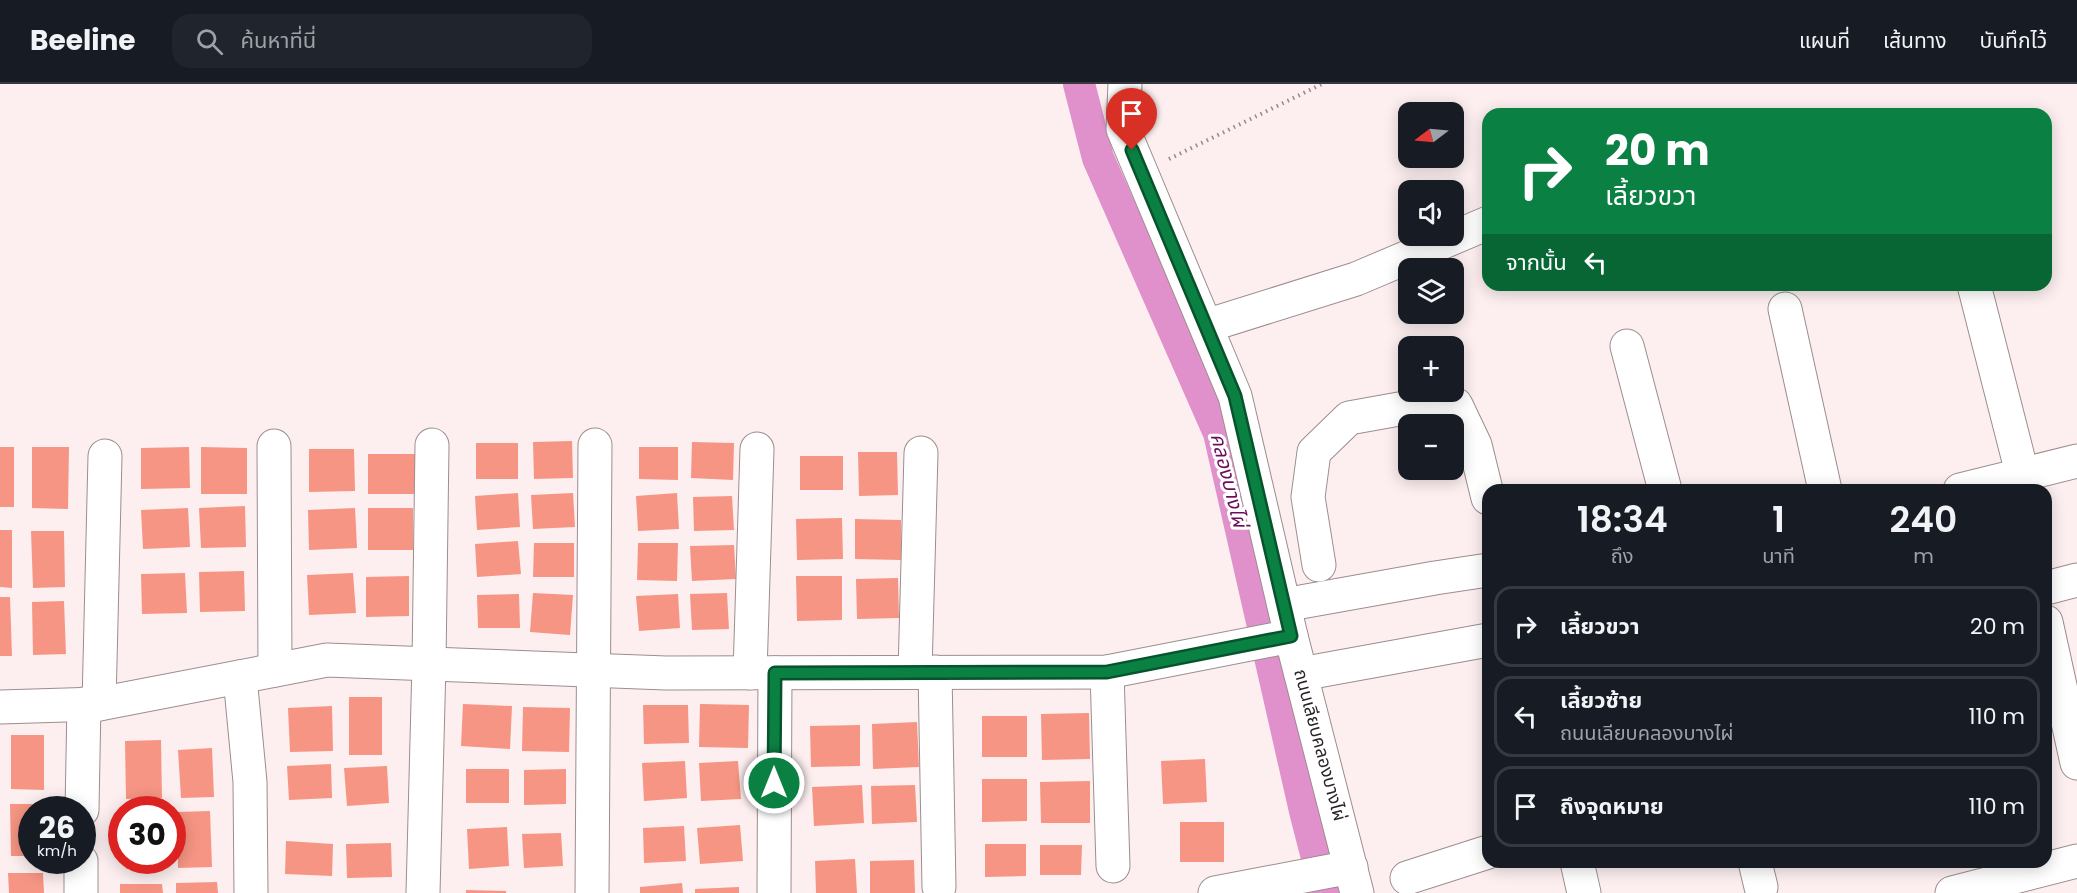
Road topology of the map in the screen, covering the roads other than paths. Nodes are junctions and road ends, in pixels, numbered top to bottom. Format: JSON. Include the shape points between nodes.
{"nodes":[{"id":1,"x":1125,"y":84,"type":"edge"},
{"id":2,"x":1482,"y":226,"type":"edge"},
{"id":3,"x":1976,"y":291,"type":"edge"},
{"id":4,"x":1785,"y":309,"type":"dead end"},
{"id":5,"x":1206,"y":326,"type":"junction"},
{"id":6,"x":1627,"y":346,"type":"dead end"},
{"id":7,"x":432,"y":445,"type":"dead end"},
{"id":8,"x":595,"y":445,"type":"dead end"},
{"id":9,"x":274,"y":446,"type":"dead end"},
{"id":10,"x":756,"y":449,"type":"dead end"},
{"id":11,"x":921,"y":453,"type":"dead end"},
{"id":12,"x":105,"y":456,"type":"dead end"},
{"id":13,"x":2077,"y":460,"type":"edge"},
{"id":14,"x":2022,"y":473,"type":"junction"},
{"id":15,"x":1485,"y":484,"type":"edge"},
{"id":16,"x":1663,"y":484,"type":"edge"},
{"id":17,"x":1824,"y":484,"type":"edge"},
{"id":18,"x":1982,"y":484,"type":"edge"},
{"id":19,"x":1319,"y":565,"type":"dead end"},
{"id":20,"x":1482,"y":571,"type":"edge"},
{"id":21,"x":2077,"y":580,"type":"edge"},
{"id":22,"x":2052,"y":586,"type":"edge"},
{"id":23,"x":1282,"y":627,"type":"junction"},
{"id":24,"x":1482,"y":641,"type":"edge"},
{"id":25,"x":2052,"y":649,"type":"edge"},
{"id":26,"x":429,"y":664,"type":"junction"},
{"id":27,"x":275,"y":670,"type":"junction"},
{"id":28,"x":593,"y":670,"type":"junction"},
{"id":29,"x":925,"y":672,"type":"junction"},
{"id":30,"x":1107,"y":672,"type":"junction"},
{"id":31,"x":762,"y":673,"type":"junction"},
{"id":32,"x":1301,"y":674,"type":"junction"},
{"id":33,"x":240,"y":677,"type":"junction"},
{"id":34,"x":92,"y":704,"type":"junction"},
{"id":35,"x":0,"y":707,"type":"edge"},
{"id":36,"x":2077,"y":763,"type":"edge"},
{"id":37,"x":83,"y":796,"type":"edge"},
{"id":38,"x":1482,"y":854,"type":"edge"},
{"id":39,"x":2077,"y":861,"type":"edge"},
{"id":40,"x":1113,"y":866,"type":"dead end"},
{"id":41,"x":2052,"y":867,"type":"edge"},
{"id":42,"x":1578,"y":868,"type":"edge"},
{"id":43,"x":2050,"y":868,"type":"edge"},
{"id":44,"x":81,"y":874,"type":"edge"},
{"id":45,"x":1346,"y":877,"type":"edge"},
{"id":46,"x":1407,"y":878,"type":"dead end"},
{"id":47,"x":939,"y":887,"type":"dead end"},
{"id":48,"x":81,"y":893,"type":"edge"},
{"id":49,"x":251,"y":893,"type":"edge"},
{"id":50,"x":423,"y":893,"type":"edge"},
{"id":51,"x":592,"y":893,"type":"edge"},
{"id":52,"x":774,"y":893,"type":"edge"},
{"id":53,"x":1215,"y":893,"type":"edge"},
{"id":54,"x":1584,"y":893,"type":"edge"},
{"id":55,"x":1952,"y":893,"type":"edge"}],
"edges":[{"from":1,"to":5,"type":"street","name":"ถนนเลียบคลองบางไผ่","via":[[1123,129]]},
{"from":2,"to":5,"type":"street","via":[[1356,279]]},
{"from":3,"to":14,"type":"street"},
{"from":4,"to":17,"type":"street"},
{"from":5,"to":23,"type":"street","name":"ถนนเลียบคลองบางไผ่","via":[[1235,396]]},
{"from":6,"to":16,"type":"street"},
{"from":7,"to":26,"type":"street"},
{"from":8,"to":28,"type":"street"},
{"from":9,"to":27,"type":"street"},
{"from":10,"to":31,"type":"street"},
{"from":11,"to":29,"type":"street"},
{"from":12,"to":34,"type":"street"},
{"from":13,"to":14,"type":"street"},
{"from":14,"to":18,"type":"street"},
{"from":15,"to":19,"type":"street","via":[[1475,445],[1456,405],[1427,404],[1349,418],[1314,452],[1308,497]]},
{"from":20,"to":23,"type":"street","via":[[1435,578]]},
{"from":21,"to":22,"type":"street"},
{"from":23,"to":30,"type":"street","via":[[1196,654]]},
{"from":23,"to":32,"type":"street","name":"ถนนเลียบคลองบางไผ่"},
{"from":24,"to":32,"type":"street"},
{"from":25,"to":36,"type":"street"},
{"from":26,"to":27,"type":"street","via":[[327,660]]},
{"from":26,"to":28,"type":"street"},
{"from":26,"to":50,"type":"street"},
{"from":27,"to":33,"type":"street"},
{"from":28,"to":31,"type":"street"},
{"from":28,"to":51,"type":"street"},
{"from":29,"to":30,"type":"street"},
{"from":29,"to":31,"type":"street"},
{"from":29,"to":47,"type":"street"},
{"from":30,"to":40,"type":"street"},
{"from":31,"to":52,"type":"street"},
{"from":32,"to":45,"type":"street","name":"ถนนเลียบคลองบางไผ่"},
{"from":33,"to":34,"type":"street"},
{"from":33,"to":49,"type":"street","via":[[250,782]]},
{"from":34,"to":35,"type":"street"},
{"from":34,"to":37,"type":"street"},
{"from":38,"to":46,"type":"street"},
{"from":39,"to":41,"type":"street"},
{"from":42,"to":54,"type":"street"},
{"from":43,"to":55,"type":"street"},
{"from":44,"to":48,"type":"street"},
{"from":45,"to":53,"type":"street"}]}
